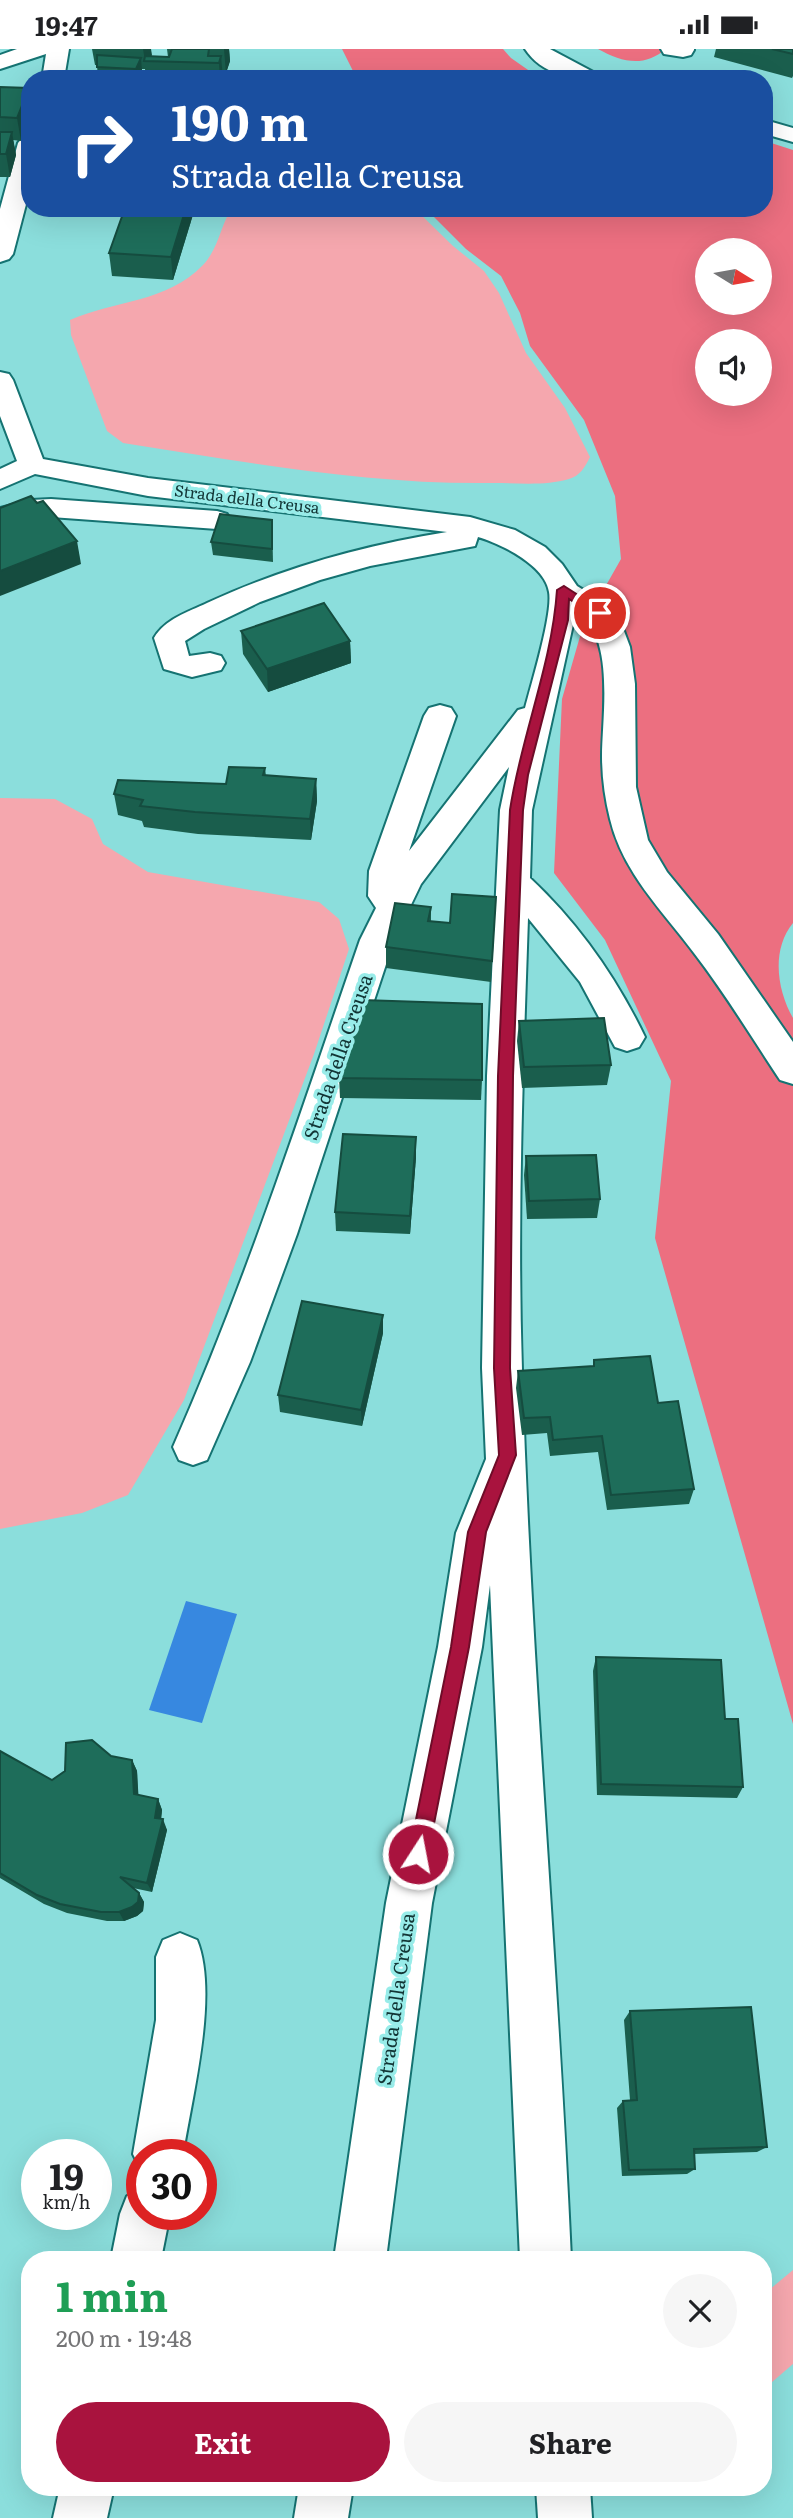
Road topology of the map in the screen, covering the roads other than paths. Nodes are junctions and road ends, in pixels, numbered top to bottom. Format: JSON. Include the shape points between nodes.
{"nodes":[{"id":1,"x":39,"y":49,"type":"edge"},
{"id":2,"x":58,"y":49,"type":"edge"},
{"id":3,"x":536,"y":49,"type":"edge"},
{"id":4,"x":0,"y":62,"type":"edge"},
{"id":5,"x":54,"y":70,"type":"edge"},
{"id":6,"x":570,"y":70,"type":"edge"},
{"id":7,"x":773,"y":129,"type":"edge"},
{"id":8,"x":793,"y":135,"type":"edge"},
{"id":9,"x":21,"y":176,"type":"edge"},
{"id":10,"x":0,"y":254,"type":"edge"},
{"id":11,"x":0,"y":380,"type":"edge"},
{"id":12,"x":32,"y":465,"type":"junction"},
{"id":13,"x":0,"y":480,"type":"edge"},
{"id":14,"x":258,"y":501,"type":"junction"},
{"id":15,"x":0,"y":517,"type":"edge"},
{"id":16,"x":494,"y":531,"type":"junction"},
{"id":17,"x":564,"y":590,"type":"junction"},
{"id":18,"x":210,"y":663,"type":"dead end"},
{"id":19,"x":542,"y":699,"type":"junction"},
{"id":20,"x":440,"y":716,"type":"dead end"},
{"id":21,"x":512,"y":881,"type":"junction"},
{"id":22,"x":394,"y":905,"type":"junction"},
{"id":23,"x":626,"y":1037,"type":"dead end"},
{"id":24,"x":793,"y":1070,"type":"edge"},
{"id":25,"x":193,"y":1447,"type":"dead end"},
{"id":26,"x":507,"y":1455,"type":"junction"},
{"id":27,"x":180,"y":1957,"type":"dead end"},
{"id":28,"x":160,"y":2139,"type":"edge"},
{"id":29,"x":141,"y":2230,"type":"edge"},
{"id":30,"x":137,"y":2251,"type":"edge"},
{"id":31,"x":361,"y":2251,"type":"edge"},
{"id":32,"x":546,"y":2251,"type":"edge"},
{"id":33,"x":85,"y":2496,"type":"edge"},
{"id":34,"x":325,"y":2496,"type":"edge"},
{"id":35,"x":564,"y":2496,"type":"edge"},
{"id":36,"x":80,"y":2518,"type":"edge"},
{"id":37,"x":321,"y":2518,"type":"edge"},
{"id":38,"x":565,"y":2518,"type":"edge"}],
"edges":[{"from":1,"to":4,"type":"street"},
{"from":2,"to":5,"type":"street"},
{"from":3,"to":6,"type":"street"},
{"from":7,"to":8,"type":"street"},
{"from":9,"to":10,"type":"street"},
{"from":11,"to":12,"type":"street"},
{"from":12,"to":13,"type":"street"},
{"from":12,"to":14,"type":"street","name":"Strada della Creusa"},
{"from":14,"to":15,"type":"street","via":[[244,523],[51,508]]},
{"from":14,"to":16,"type":"street","name":"Strada della Creusa"},
{"from":16,"to":17,"type":"street","name":"Strada della Creusa","via":[[538,556]]},
{"from":16,"to":18,"type":"street","via":[[316,569],[231,604],[178,629],[169,638],[175,662],[192,667]]},
{"from":17,"to":19,"type":"street","name":"Strada della Creusa"},
{"from":17,"to":24,"type":"street","name":"Strada della Creusa","via":[[600,613],[615,650],[620,695],[618,758],[632,839],[650,873],[707,944]]},
{"from":19,"to":21,"type":"street","name":"Strada della Creusa","via":[[516,810]]},
{"from":19,"to":22,"type":"street","name":"Strada della Creusa","via":[[407,879]]},
{"from":20,"to":22,"type":"street","via":[[386,871],[385,896]]},
{"from":21,"to":23,"type":"street","via":[[548,915],[599,983]]},
{"from":21,"to":26,"type":"street","name":"Strada della Creusa","via":[[505,1076]]},
{"from":22,"to":25,"type":"street","name":"Strada della Creusa","via":[[377,940],[278,1234]]},
{"from":26,"to":31,"type":"street","name":"Strada della Creusa","via":[[477,1532],[460,1647],[409,1903]]},
{"from":26,"to":32,"type":"street","name":"Strada della Creusa"},
{"from":27,"to":28,"type":"street","via":[[180,2020]]},
{"from":29,"to":30,"type":"street"},
{"from":33,"to":36,"type":"street"},
{"from":34,"to":37,"type":"street"},
{"from":35,"to":38,"type":"street"}]}
